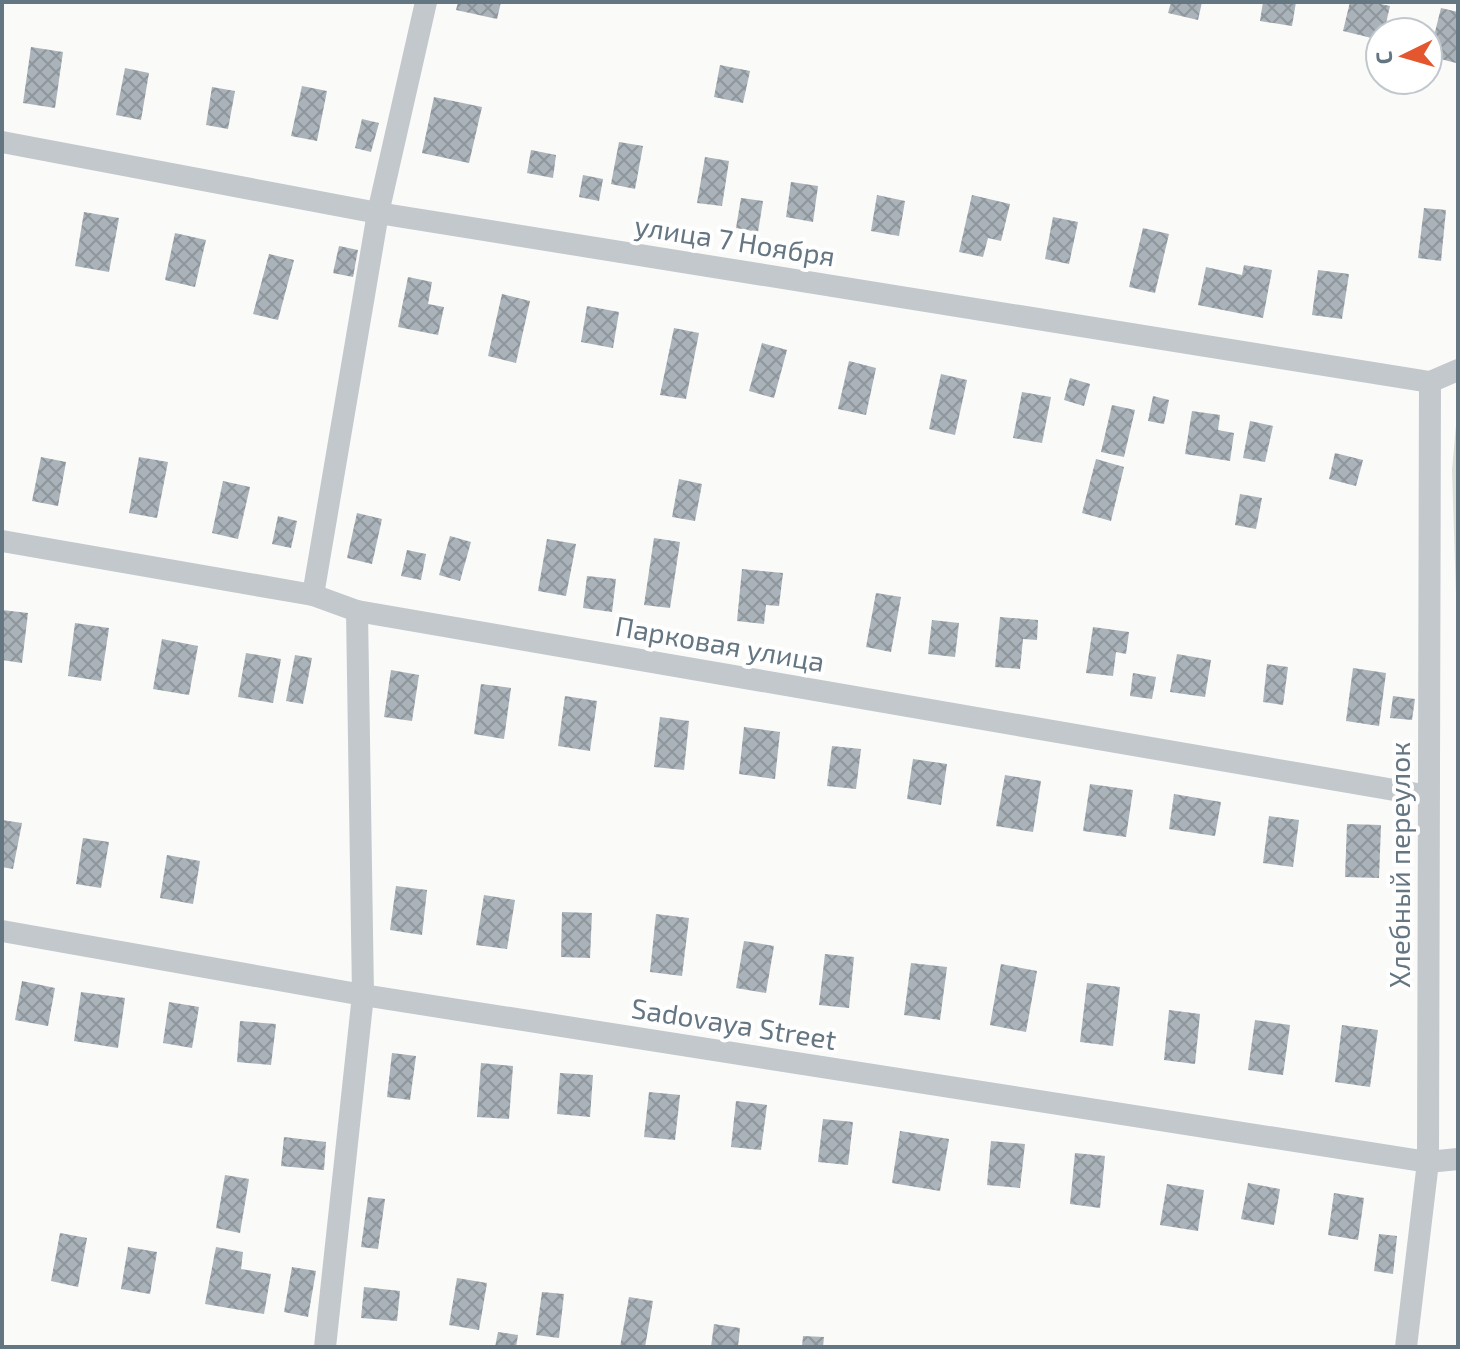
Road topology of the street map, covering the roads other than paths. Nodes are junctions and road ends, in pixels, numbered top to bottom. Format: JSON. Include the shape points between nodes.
{"nodes":[{"id":1,"x":426,"y":2,"type":"edge"},
{"id":2,"x":2,"y":142,"type":"edge"},
{"id":3,"x":378,"y":213,"type":"junction"},
{"id":4,"x":1458,"y":370,"type":"edge"},
{"id":5,"x":1430,"y":382,"type":"junction"},
{"id":6,"x":2,"y":541,"type":"edge"},
{"id":7,"x":313,"y":595,"type":"junction"},
{"id":8,"x":357,"y":611,"type":"junction"},
{"id":9,"x":1429,"y":796,"type":"junction"},
{"id":10,"x":2,"y":931,"type":"edge"},
{"id":11,"x":363,"y":995,"type":"junction"},
{"id":12,"x":1458,"y":1159,"type":"edge"},
{"id":13,"x":1428,"y":1162,"type":"junction"},
{"id":14,"x":325,"y":1347,"type":"edge"},
{"id":15,"x":1406,"y":1347,"type":"edge"}],
"edges":[{"from":1,"to":3,"type":"street"},
{"from":2,"to":3,"type":"street","name":"улица 7 Ноября"},
{"from":3,"to":5,"type":"street","name":"улица 7 Ноября"},
{"from":3,"to":7,"type":"street"},
{"from":4,"to":5,"type":"street"},
{"from":5,"to":9,"type":"street","name":"Хлебный переулок"},
{"from":6,"to":7,"type":"street","name":"Парковая улица"},
{"from":7,"to":8,"type":"street","name":"Парковая улица"},
{"from":8,"to":9,"type":"street","name":"Парковая улица"},
{"from":8,"to":11,"type":"street"},
{"from":9,"to":13,"type":"street","name":"Хлебный переулок"},
{"from":10,"to":11,"type":"street","name":"Sadovaya Street"},
{"from":11,"to":13,"type":"street","name":"Sadovaya Street"},
{"from":11,"to":14,"type":"street"},
{"from":12,"to":13,"type":"street","name":"Sadovaya Street"},
{"from":13,"to":15,"type":"street","name":"Хлебный переулок"}]}
